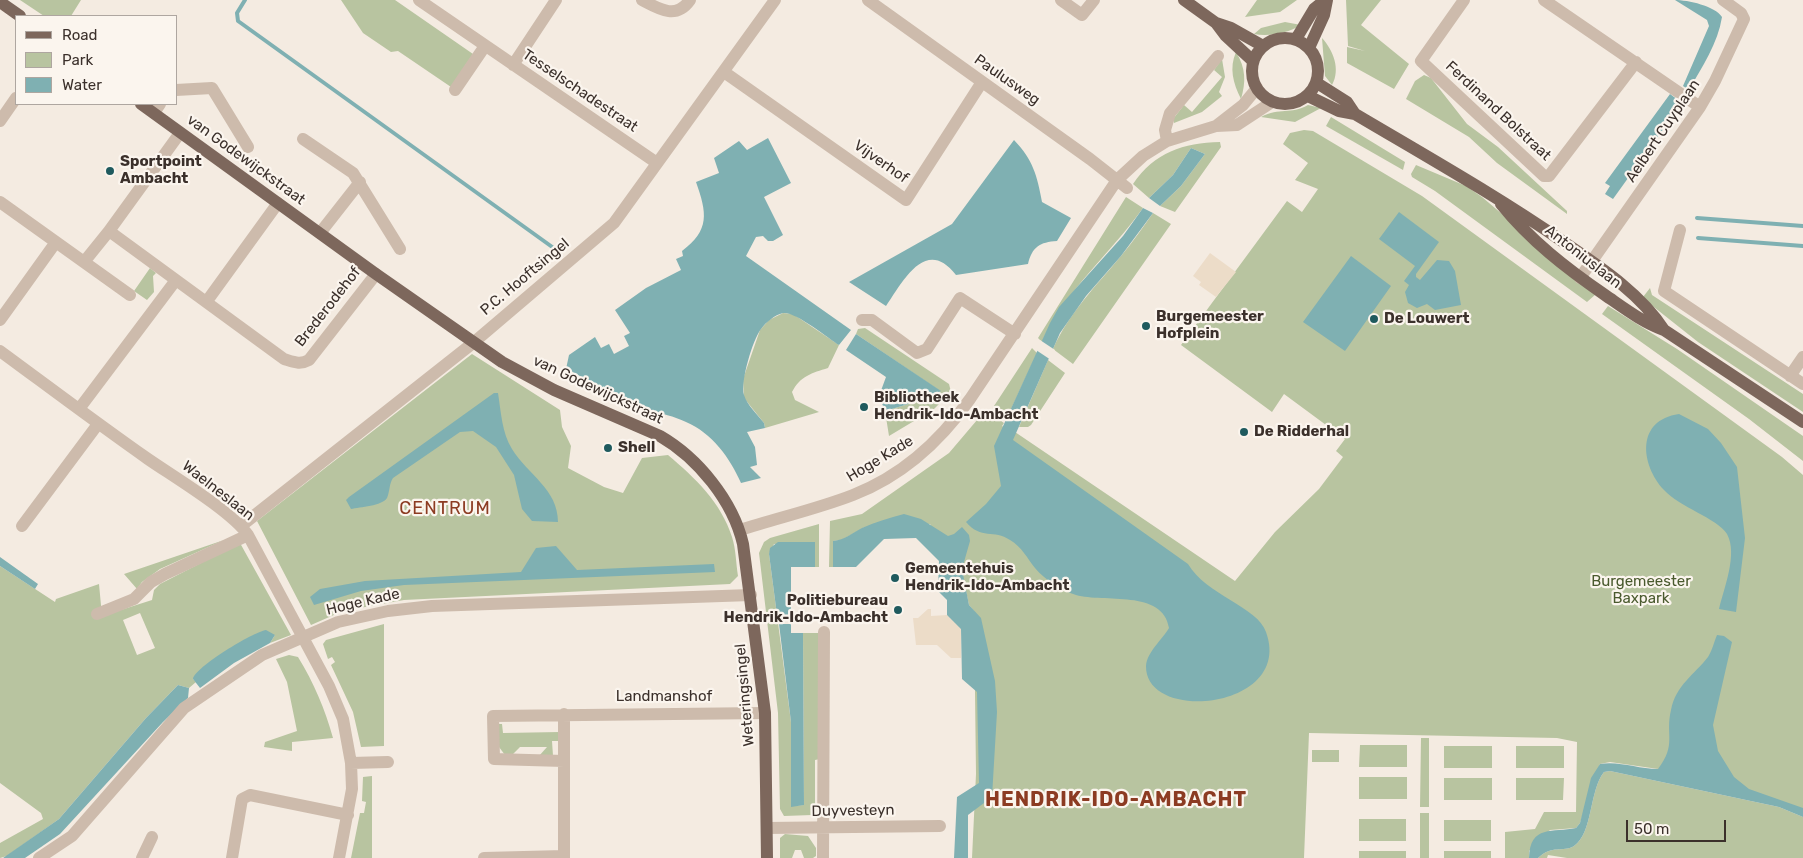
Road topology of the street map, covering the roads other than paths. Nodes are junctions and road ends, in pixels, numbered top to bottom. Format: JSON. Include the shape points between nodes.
{"nodes":[{"id":1,"x":556,"y":0,"type":"edge"},
{"id":2,"x":642,"y":0,"type":"edge"},
{"id":3,"x":690,"y":0,"type":"edge"},
{"id":4,"x":775,"y":0,"type":"edge"},
{"id":5,"x":868,"y":0,"type":"edge"},
{"id":6,"x":1061,"y":0,"type":"edge"},
{"id":7,"x":1094,"y":0,"type":"edge"},
{"id":8,"x":1184,"y":0,"type":"edge"},
{"id":9,"x":1326,"y":0,"type":"edge"},
{"id":10,"x":1464,"y":0,"type":"edge"},
{"id":11,"x":1544,"y":0,"type":"edge"},
{"id":12,"x":1723,"y":0,"type":"edge"},
{"id":13,"x":421,"y":1,"type":"edge"},
{"id":14,"x":0,"y":2,"type":"edge"},
{"id":15,"x":19,"y":15,"type":"edge"},
{"id":16,"x":1216,"y":23,"type":"junction"},
{"id":17,"x":1296,"y":39,"type":"junction"},
{"id":18,"x":485,"y":46,"type":"junction"},
{"id":19,"x":1263,"y":46,"type":"junction"},
{"id":20,"x":1309,"y":48,"type":"junction"},
{"id":21,"x":1218,"y":56,"type":"dead end"},
{"id":22,"x":1253,"y":61,"type":"junction"},
{"id":23,"x":1636,"y":62,"type":"junction"},
{"id":24,"x":513,"y":65,"type":"junction"},
{"id":25,"x":724,"y":72,"type":"junction"},
{"id":26,"x":982,"y":82,"type":"junction"},
{"id":27,"x":1316,"y":83,"type":"junction"},
{"id":28,"x":1256,"y":88,"type":"junction"},
{"id":29,"x":178,"y":90,"type":"edge"},
{"id":30,"x":455,"y":90,"type":"dead end"},
{"id":31,"x":1308,"y":96,"type":"junction"},
{"id":32,"x":15,"y":99,"type":"edge"},
{"id":33,"x":1272,"y":102,"type":"junction"},
{"id":34,"x":1700,"y":107,"type":"junction"},
{"id":35,"x":157,"y":108,"type":"edge"},
{"id":36,"x":1355,"y":114,"type":"junction"},
{"id":37,"x":0,"y":121,"type":"edge"},
{"id":38,"x":1216,"y":126,"type":"junction"},
{"id":39,"x":180,"y":133,"type":"junction"},
{"id":40,"x":303,"y":139,"type":"dead end"},
{"id":41,"x":1167,"y":141,"type":"junction"},
{"id":42,"x":248,"y":147,"type":"dead end"},
{"id":43,"x":657,"y":163,"type":"junction"},
{"id":44,"x":360,"y":182,"type":"junction"},
{"id":45,"x":1122,"y":184,"type":"junction"},
{"id":46,"x":1493,"y":195,"type":"junction"},
{"id":47,"x":0,"y":202,"type":"edge"},
{"id":48,"x":278,"y":203,"type":"junction"},
{"id":49,"x":1680,"y":230,"type":"dead end"},
{"id":50,"x":109,"y":231,"type":"junction"},
{"id":51,"x":320,"y":233,"type":"junction"},
{"id":52,"x":56,"y":242,"type":"junction"},
{"id":53,"x":400,"y":249,"type":"dead end"},
{"id":54,"x":1592,"y":261,"type":"junction"},
{"id":55,"x":84,"y":262,"type":"junction"},
{"id":56,"x":376,"y":274,"type":"junction"},
{"id":57,"x":1580,"y":278,"type":"junction"},
{"id":58,"x":176,"y":280,"type":"junction"},
{"id":59,"x":130,"y":295,"type":"dead end"},
{"id":60,"x":207,"y":301,"type":"junction"},
{"id":61,"x":0,"y":320,"type":"edge"},
{"id":62,"x":862,"y":320,"type":"dead end"},
{"id":63,"x":1664,"y":330,"type":"junction"},
{"id":64,"x":1015,"y":334,"type":"junction"},
{"id":65,"x":473,"y":343,"type":"junction"},
{"id":66,"x":0,"y":351,"type":"edge"},
{"id":67,"x":1803,"y":357,"type":"edge"},
{"id":68,"x":1790,"y":376,"type":"junction"},
{"id":69,"x":1803,"y":384,"type":"edge"},
{"id":70,"x":79,"y":409,"type":"junction"},
{"id":71,"x":1803,"y":422,"type":"edge"},
{"id":72,"x":98,"y":424,"type":"junction"},
{"id":73,"x":22,"y":526,"type":"dead end"},
{"id":74,"x":244,"y":530,"type":"junction"},
{"id":75,"x":740,"y":530,"type":"junction"},
{"id":76,"x":751,"y":594,"type":"junction"},
{"id":77,"x":97,"y":614,"type":"dead end"},
{"id":78,"x":824,"y":632,"type":"dead end"},
{"id":79,"x":302,"y":637,"type":"junction"},
{"id":80,"x":765,"y":713,"type":"junction"},
{"id":81,"x":564,"y":714,"type":"junction"},
{"id":82,"x":564,"y":761,"type":"junction"},
{"id":83,"x":351,"y":762,"type":"junction"},
{"id":84,"x":388,"y":762,"type":"dead end"},
{"id":85,"x":348,"y":815,"type":"junction"},
{"id":86,"x":940,"y":826,"type":"dead end"},
{"id":87,"x":768,"y":828,"type":"junction"},
{"id":88,"x":823,"y":828,"type":"junction"},
{"id":89,"x":152,"y":837,"type":"dead end"},
{"id":90,"x":484,"y":857,"type":"edge"},
{"id":91,"x":564,"y":857,"type":"edge"},
{"id":92,"x":39,"y":858,"type":"edge"},
{"id":93,"x":142,"y":858,"type":"edge"},
{"id":94,"x":232,"y":858,"type":"edge"},
{"id":95,"x":339,"y":858,"type":"edge"},
{"id":96,"x":767,"y":858,"type":"edge"},
{"id":97,"x":823,"y":858,"type":"edge"}],
"edges":[{"from":1,"to":24,"type":"street"},
{"from":2,"to":3,"type":"street","via":[[662,11],[675,12]]},
{"from":4,"to":25,"type":"street","name":"P.C. Hooftsingel"},
{"from":5,"to":26,"type":"street","name":"Paulusweg"},
{"from":6,"to":7,"type":"street","via":[[1082,15]]},
{"from":8,"to":16,"type":"main road"},
{"from":9,"to":17,"type":"main road","via":[[1314,9]]},
{"from":9,"to":20,"type":"main road","via":[[1324,15]]},
{"from":10,"to":23,"type":"street","name":"Ferdinand Bolstraat","via":[[1421,61],[1544,176],[1549,176]]},
{"from":11,"to":23,"type":"street"},
{"from":12,"to":34,"type":"street","name":"Aelbert Cuyplaan","via":[[1741,13],[1743,25]]},
{"from":13,"to":18,"type":"street","name":"Tesselschadestraat"},
{"from":14,"to":15,"type":"main road"},
{"from":16,"to":19,"type":"main road"},
{"from":16,"to":22,"type":"main road"},
{"from":17,"to":19,"type":"main road","via":[[1279,38]]},
{"from":17,"to":20,"type":"main road"},
{"from":18,"to":24,"type":"street","name":"Tesselschadestraat"},
{"from":18,"to":30,"type":"street"},
{"from":19,"to":22,"type":"main road"},
{"from":20,"to":27,"type":"main road","via":[[1318,68]]},
{"from":21,"to":41,"type":"street","via":[[1170,113],[1165,130]]},
{"from":22,"to":28,"type":"main road","via":[[1252,75]]},
{"from":23,"to":34,"type":"street"},
{"from":24,"to":43,"type":"street","name":"Tesselschadestraat"},
{"from":25,"to":26,"type":"street","name":"Vijverhof","via":[[906,200]]},
{"from":25,"to":43,"type":"street","name":"P.C. Hooftsingel"},
{"from":26,"to":45,"type":"street","name":"Paulusweg"},
{"from":27,"to":31,"type":"main road"},
{"from":27,"to":36,"type":"main road","name":"Antoniuslaan","via":[[1347,102]]},
{"from":28,"to":33,"type":"main road"},
{"from":28,"to":38,"type":"street","name":"Hoge Kade","via":[[1243,105]]},
{"from":29,"to":42,"type":"street","name":"van Godewijckstraat","via":[[212,88]]},
{"from":31,"to":33,"type":"main road","via":[[1290,104]]},
{"from":31,"to":36,"type":"main road","name":"Antoniuslaan","via":[[1339,111]]},
{"from":32,"to":37,"type":"street"},
{"from":33,"to":38,"type":"street","name":"Hoge Kade","via":[[1241,124]]},
{"from":34,"to":54,"type":"street","name":"Aelbert Cuyplaan"},
{"from":35,"to":39,"type":"main road","name":"van Godewijckstraat"},
{"from":36,"to":46,"type":"main road","name":"Antoniuslaan"},
{"from":38,"to":41,"type":"street","name":"Hoge Kade"},
{"from":39,"to":48,"type":"main road","name":"van Godewijckstraat"},
{"from":39,"to":50,"type":"street"},
{"from":40,"to":44,"type":"street","via":[[353,173]]},
{"from":41,"to":45,"type":"street","name":"Hoge Kade","via":[[1142,156]]},
{"from":43,"to":65,"type":"street","name":"P.C. Hooftsingel","via":[[614,223]]},
{"from":44,"to":51,"type":"street"},
{"from":44,"to":53,"type":"street"},
{"from":45,"to":64,"type":"street","name":"Hoge Kade"},
{"from":46,"to":54,"type":"main road","name":"Antoniuslaan"},
{"from":46,"to":57,"type":"main road","name":"Antoniuslaan","via":[[1551,257]]},
{"from":47,"to":52,"type":"street"},
{"from":48,"to":51,"type":"main road","name":"van Godewijckstraat"},
{"from":48,"to":60,"type":"street"},
{"from":49,"to":68,"type":"street","via":[[1664,291]]},
{"from":50,"to":55,"type":"street"},
{"from":50,"to":58,"type":"street","name":"Brederodehof"},
{"from":51,"to":56,"type":"main road","name":"van Godewijckstraat"},
{"from":52,"to":55,"type":"street"},
{"from":52,"to":61,"type":"street"},
{"from":54,"to":57,"type":"street","name":"Aelbert Cuyplaan"},
{"from":54,"to":63,"type":"main road","name":"Antoniuslaan","via":[[1654,315]]},
{"from":55,"to":59,"type":"street"},
{"from":56,"to":60,"type":"street","name":"Brederodehof","via":[[304,363],[284,359]]},
{"from":56,"to":65,"type":"main road","name":"van Godewijckstraat"},
{"from":57,"to":63,"type":"main road","name":"Antoniuslaan","via":[[1646,323]]},
{"from":58,"to":60,"type":"street","name":"Brederodehof"},
{"from":58,"to":70,"type":"street"},
{"from":62,"to":64,"type":"street","via":[[872,320],[917,353],[926,350],[960,298]]},
{"from":63,"to":71,"type":"main road","name":"Antoniuslaan"},
{"from":64,"to":75,"type":"street","name":"Hoge Kade","via":[[954,422],[907,465],[854,495]]},
{"from":65,"to":74,"type":"street","name":"P.C. Hooftsingel"},
{"from":65,"to":75,"type":"main road","name":"van Godewijckstraat","via":[[554,390],[631,422],[673,444],[716,487]]},
{"from":66,"to":70,"type":"street","name":"Waelneslaan"},
{"from":67,"to":68,"type":"street"},
{"from":68,"to":69,"type":"street"},
{"from":70,"to":72,"type":"street","name":"Waelneslaan"},
{"from":72,"to":73,"type":"street"},
{"from":72,"to":74,"type":"street","name":"Waelneslaan"},
{"from":74,"to":77,"type":"street","name":"P.C. Hooftsingel","via":[[151,582],[134,599]]},
{"from":74,"to":79,"type":"street","name":"Waelneslaan"},
{"from":75,"to":76,"type":"main road","name":"Weteringsingel"},
{"from":76,"to":79,"type":"street","name":"Hoge Kade","via":[[432,606],[347,620]]},
{"from":76,"to":80,"type":"main road","name":"Weteringsingel"},
{"from":78,"to":88,"type":"street"},
{"from":79,"to":83,"type":"street","name":"Waelneslaan","via":[[337,702]]},
{"from":79,"to":92,"type":"street","name":"Hoge Kade","via":[[262,655],[184,708],[72,836]]},
{"from":80,"to":81,"type":"street","name":"Landmanshof"},
{"from":80,"to":87,"type":"main road","name":"Weteringsingel"},
{"from":81,"to":82,"type":"street"},
{"from":81,"to":82,"type":"street","name":"Landmanshof","via":[[493,716],[494,759]]},
{"from":82,"to":91,"type":"street"},
{"from":83,"to":84,"type":"street"},
{"from":83,"to":85,"type":"street","name":"Waelneslaan","via":[[352,789]]},
{"from":85,"to":94,"type":"street","via":[[250,795],[242,799]]},
{"from":85,"to":95,"type":"street","name":"Waelneslaan"},
{"from":86,"to":88,"type":"street","name":"Duyvesteyn"},
{"from":87,"to":88,"type":"street","name":"Duyvesteyn"},
{"from":87,"to":96,"type":"main road","name":"Weteringsingel"},
{"from":88,"to":97,"type":"street"},
{"from":89,"to":93,"type":"street"},
{"from":90,"to":91,"type":"street"}]}
